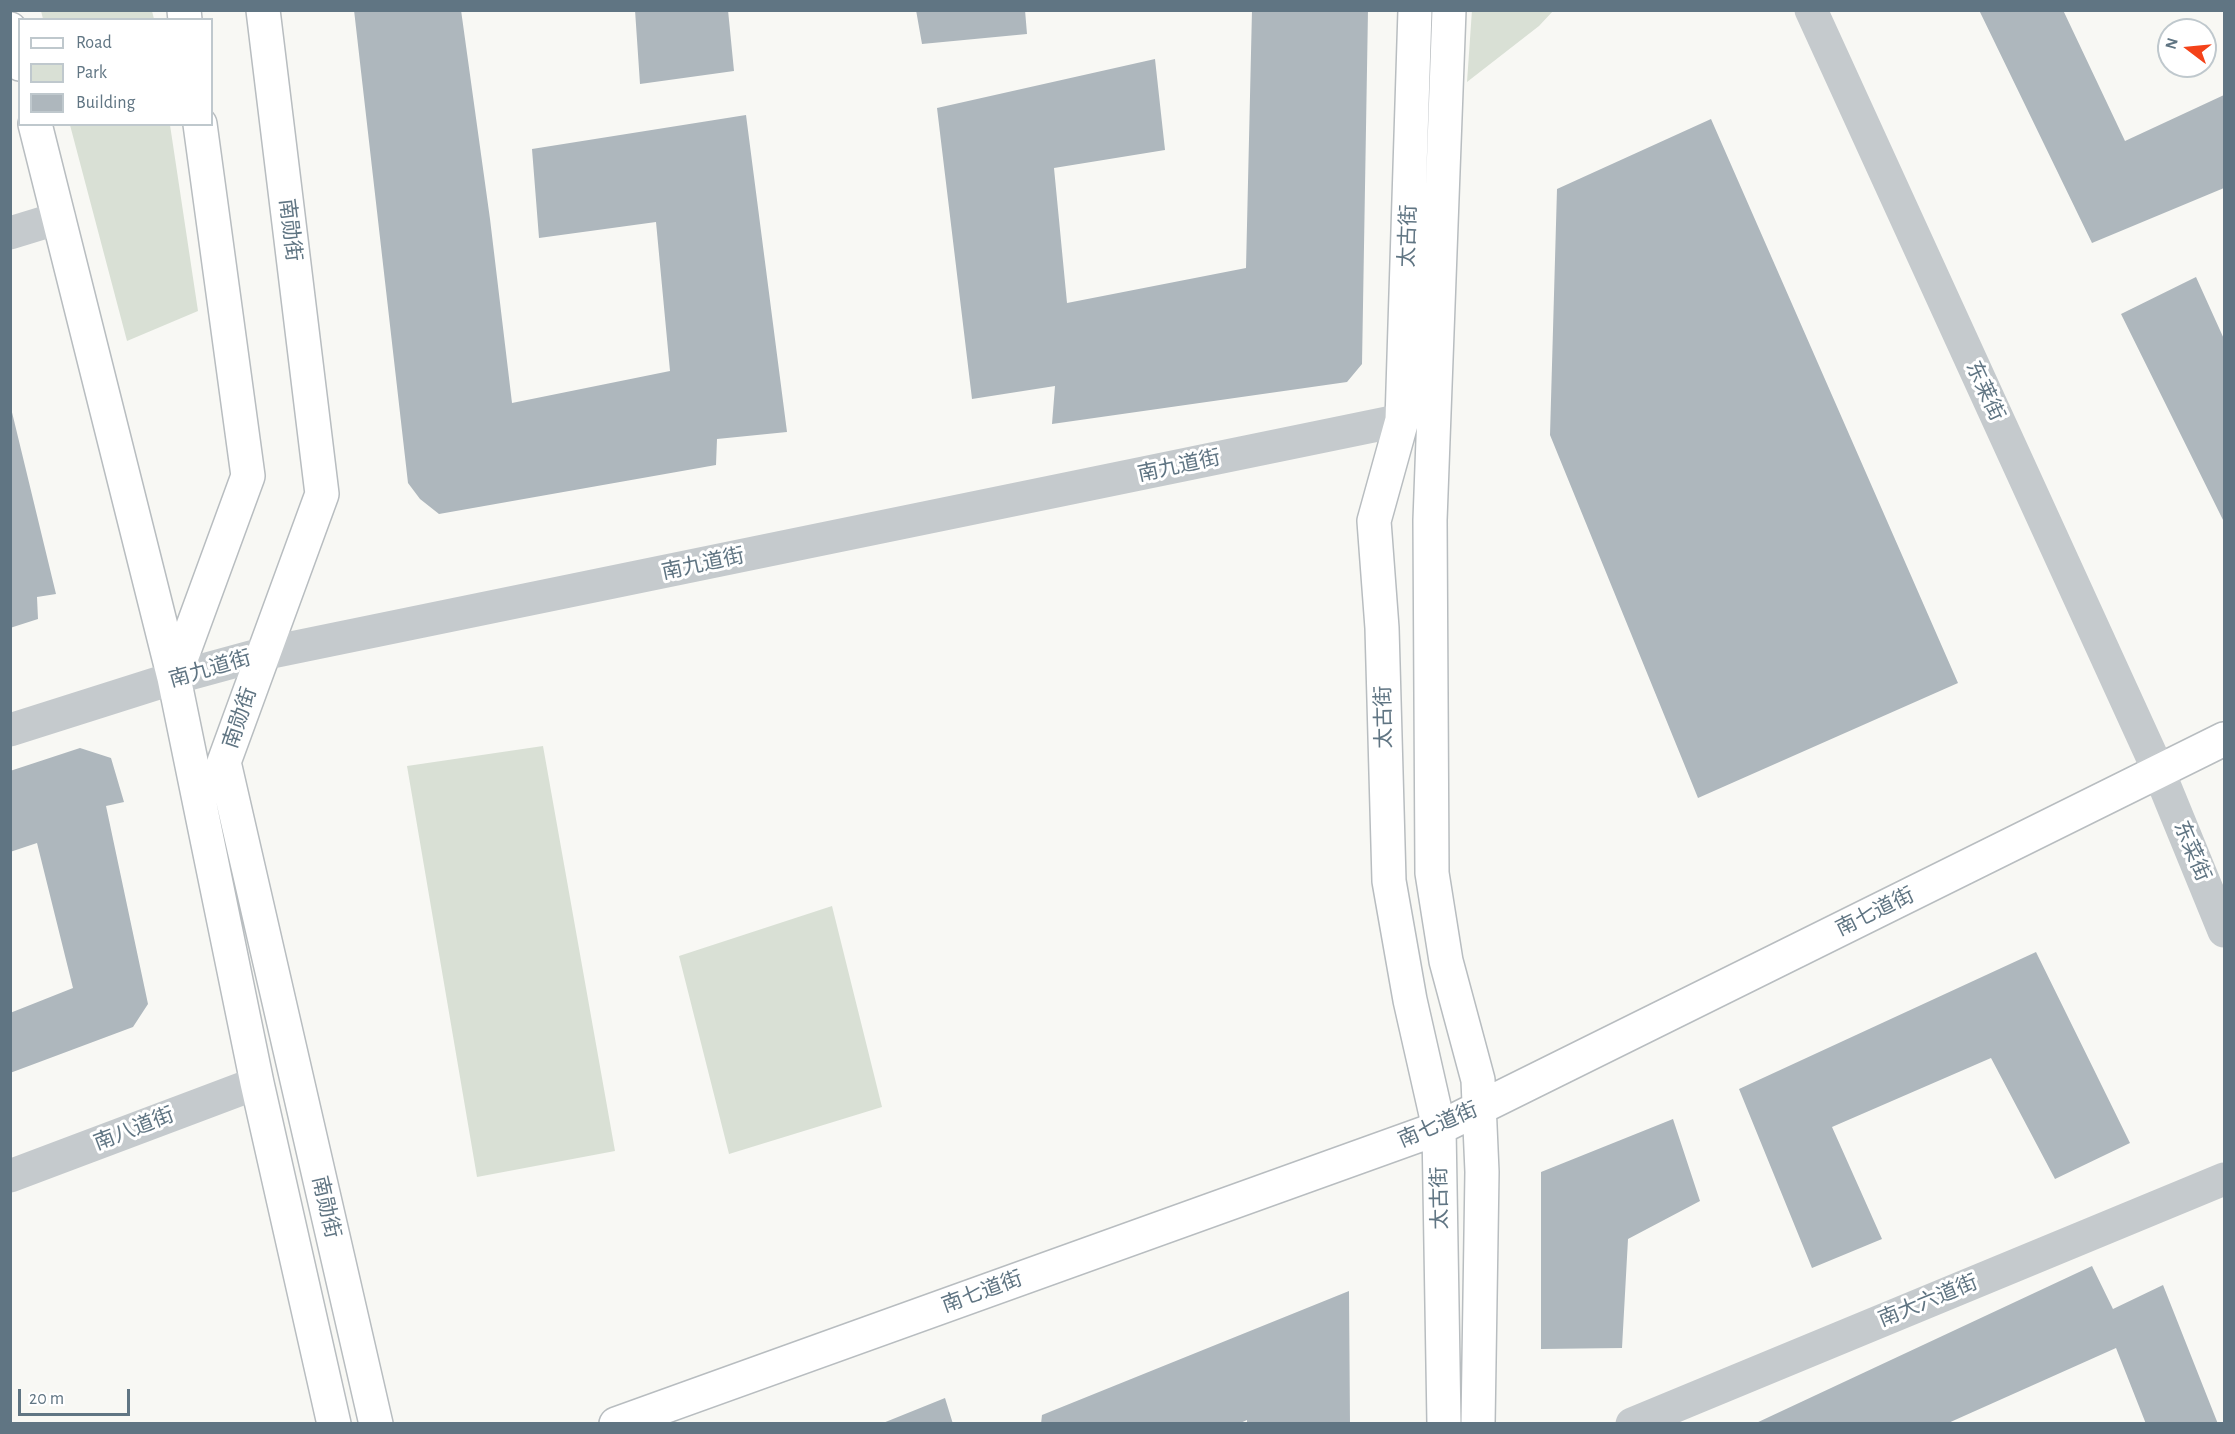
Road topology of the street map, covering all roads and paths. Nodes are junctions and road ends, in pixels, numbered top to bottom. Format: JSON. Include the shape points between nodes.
{"nodes":[{"id":1,"x":263,"y":10,"type":"edge"},
{"id":2,"x":1415,"y":10,"type":"edge"},
{"id":3,"x":1449,"y":10,"type":"edge"},
{"id":4,"x":1811,"y":10,"type":"edge"},
{"id":5,"x":10,"y":29,"type":"edge"},
{"id":6,"x":18,"y":57,"type":"edge"},
{"id":7,"x":35,"y":126,"type":"edge"},
{"id":8,"x":200,"y":126,"type":"edge"},
{"id":9,"x":58,"y":218,"type":"junction"},
{"id":10,"x":10,"y":233,"type":"edge"},
{"id":11,"x":1402,"y":420,"type":"junction"},
{"id":12,"x":262,"y":654,"type":"junction"},
{"id":13,"x":174,"y":678,"type":"junction"},
{"id":14,"x":10,"y":730,"type":"edge"},
{"id":15,"x":2224,"y":739,"type":"edge"},
{"id":16,"x":2159,"y":772,"type":"junction"},
{"id":17,"x":2224,"y":931,"type":"edge"},
{"id":18,"x":257,"y":1083,"type":"junction"},
{"id":19,"x":1479,"y":1108,"type":"junction"},
{"id":20,"x":1439,"y":1128,"type":"junction"},
{"id":21,"x":10,"y":1176,"type":"edge"},
{"id":22,"x":2224,"y":1179,"type":"edge"},
{"id":23,"x":334,"y":1424,"type":"edge"},
{"id":24,"x":376,"y":1424,"type":"edge"},
{"id":25,"x":616,"y":1424,"type":"edge"},
{"id":26,"x":1444,"y":1424,"type":"edge"},
{"id":27,"x":1478,"y":1424,"type":"edge"},
{"id":28,"x":1632,"y":1424,"type":"edge"}],
"edges":[{"from":1,"to":12,"type":"main road","name":"南勋街","via":[[322,494]]},
{"from":2,"to":11,"type":"main road","name":"太古街"},
{"from":3,"to":19,"type":"main road","name":"太古街","via":[[1430,520],[1432,873],[1446,961],[1478,1080]]},
{"from":4,"to":16,"type":"street","name":"东莱街"},
{"from":5,"to":6,"type":"main road"},
{"from":7,"to":9,"type":"main road","name":"南勋街"},
{"from":8,"to":13,"type":"main road","via":[[248,476]]},
{"from":9,"to":10,"type":"street"},
{"from":9,"to":13,"type":"main road","name":"南勋街"},
{"from":11,"to":12,"type":"street","name":"南九道街"},
{"from":11,"to":20,"type":"main road","name":"太古街","via":[[1374,521],[1382,628],[1389,870],[1410,1000]]},
{"from":12,"to":13,"type":"street","name":"南九道街"},
{"from":12,"to":24,"type":"main road","name":"南勋街","via":[[224,762]]},
{"from":13,"to":14,"type":"street","name":"南九道街"},
{"from":13,"to":18,"type":"main road","name":"南勋街"},
{"from":15,"to":16,"type":"main road","name":"南七道街"},
{"from":16,"to":17,"type":"street","name":"东菜街"},
{"from":16,"to":19,"type":"main road","name":"南七道街"},
{"from":18,"to":21,"type":"street","name":"南八道街"},
{"from":18,"to":23,"type":"main road","name":"南勋街"},
{"from":19,"to":20,"type":"main road","name":"南七道街"},
{"from":19,"to":27,"type":"main road","name":"太古街","via":[[1482,1172]]},
{"from":20,"to":25,"type":"main road","name":"南七道街"},
{"from":20,"to":26,"type":"main road","name":"太古街"},
{"from":22,"to":28,"type":"street","name":"南大六道街"}]}
